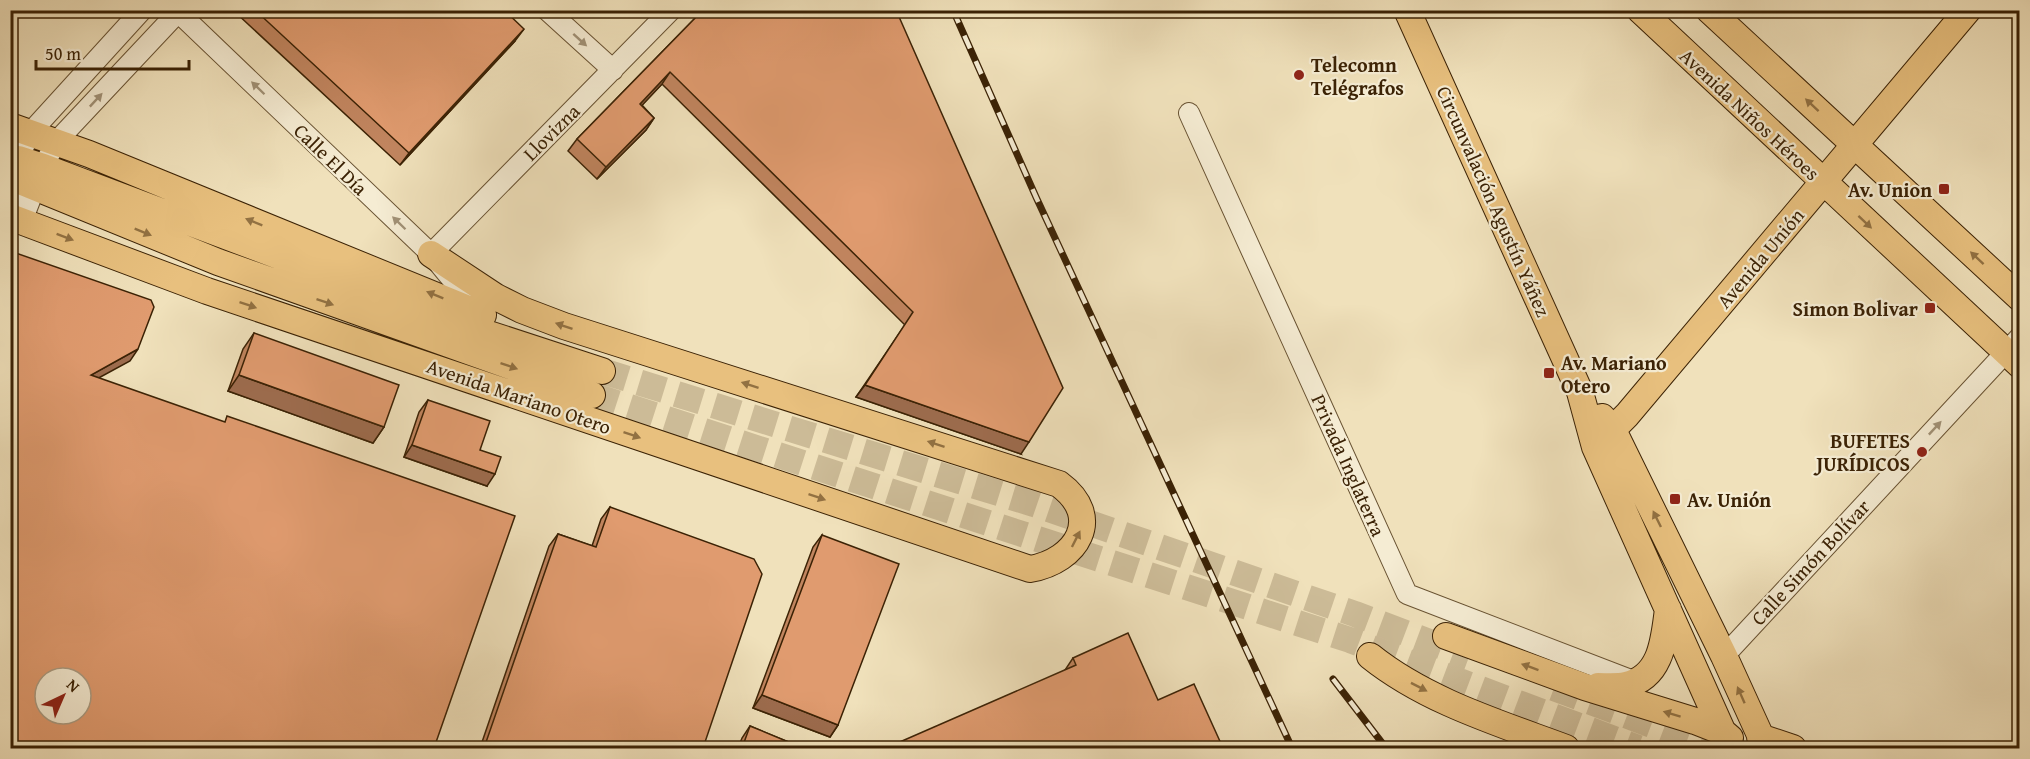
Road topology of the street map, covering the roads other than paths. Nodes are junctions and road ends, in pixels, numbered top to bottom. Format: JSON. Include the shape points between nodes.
{"nodes":[{"id":1,"x":142,"y":10,"type":"edge"},
{"id":2,"x":547,"y":10,"type":"edge"},
{"id":3,"x":671,"y":10,"type":"edge"},
{"id":4,"x":1407,"y":10,"type":"edge"},
{"id":5,"x":1640,"y":10,"type":"edge"},
{"id":6,"x":1709,"y":10,"type":"edge"},
{"id":7,"x":1968,"y":10,"type":"edge"},
{"id":8,"x":178,"y":11,"type":"edge"},
{"id":9,"x":613,"y":70,"type":"junction"},
{"id":10,"x":1189,"y":113,"type":"dead end"},
{"id":11,"x":20,"y":129,"type":"edge"},
{"id":12,"x":56,"y":142,"type":"junction"},
{"id":13,"x":1855,"y":145,"type":"junction"},
{"id":14,"x":22,"y":171,"type":"edge"},
{"id":15,"x":1822,"y":183,"type":"junction"},
{"id":16,"x":14,"y":218,"type":"edge"},
{"id":17,"x":431,"y":254,"type":"junction"},
{"id":18,"x":2019,"y":298,"type":"edge"},
{"id":19,"x":480,"y":314,"type":"junction"},
{"id":20,"x":2015,"y":351,"type":"edge"},
{"id":21,"x":1580,"y":392,"type":"junction"},
{"id":22,"x":592,"y":395,"type":"tunnel mouth"},
{"id":23,"x":1613,"y":430,"type":"junction"},
{"id":24,"x":1595,"y":447,"type":"junction"},
{"id":25,"x":1668,"y":609,"type":"junction"},
{"id":26,"x":1446,"y":636,"type":"dead end"},
{"id":27,"x":1370,"y":656,"type":"dead end"},
{"id":28,"x":1724,"y":656,"type":"junction"},
{"id":29,"x":1636,"y":682,"type":"junction"},
{"id":30,"x":1585,"y":687,"type":"junction"},
{"id":31,"x":1744,"y":743,"type":"edge"},
{"id":32,"x":1566,"y":748,"type":"edge"},
{"id":33,"x":1793,"y":748,"type":"edge"}],
"edges":[{"from":1,"to":11,"type":"street"},
{"from":2,"to":9,"type":"street","one_way":true},
{"from":3,"to":9,"type":"street","name":"Llovizna"},
{"from":4,"to":21,"type":"main road","name":"Circunvalación Agustín Yáñez"},
{"from":5,"to":15,"type":"main road","name":"Avenida Niños Héroes"},
{"from":13,"to":6,"type":"main road","one_way":true},
{"from":7,"to":13,"type":"main road","name":"Avenida Unión"},
{"from":12,"to":8,"type":"street","one_way":true},
{"from":17,"to":8,"type":"street","name":"Calle El Día","one_way":true},
{"from":9,"to":17,"type":"street","name":"Llovizna"},
{"from":10,"to":29,"type":"street","name":"Privada Inglaterra","via":[[1407,594]]},
{"from":11,"to":12,"type":"main road"},
{"from":11,"to":14,"type":"street"},
{"from":12,"to":14,"type":"street"},
{"from":19,"to":12,"type":"main road","one_way":true},
{"from":13,"to":15,"type":"main road","name":"Avenida Unión"},
{"from":18,"to":13,"type":"main road","one_way":true},
{"from":14,"to":16,"type":"street"},
{"from":14,"to":19,"type":"main road","via":[[592,368]]},
{"from":14,"to":22,"type":"main road","name":"Avenida Mariano Otero","one_way":true,"via":[[207,258]]},
{"from":15,"to":20,"type":"main road","name":"Avenida Niños Héroes","one_way":true},
{"from":15,"to":23,"type":"main road","name":"Avenida Unión"},
{"from":16,"to":17,"type":"main road","name":"Avenida Mariano Otero","one_way":true,"via":[[218,295],[1030,569],[1055,562],[1076,543],[1082,514],[1074,496],[1059,484],[564,326],[496,297]]},
{"from":17,"to":19,"type":"street","name":"Calle El Día"},
{"from":28,"to":20,"type":"street","name":"Calle Simón Bolívar","one_way":true},
{"from":21,"to":23,"type":"main road","name":"Circunvalación Agustín Yáñez"},
{"from":21,"to":24,"type":"main road","name":"Circunvalación Agustín Yáñez"},
{"from":23,"to":24,"type":"main road","name":"Avenida Unión"},
{"from":28,"to":23,"type":"main road","name":"Circunvalación Agustín Yáñez","one_way":true},
{"from":24,"to":25,"type":"main road","name":"Circunvalación Agustín Yáñez"},
{"from":25,"to":29,"type":"main road","via":[[1660,656],[1653,669]]},
{"from":25,"to":31,"type":"main road","name":"Circunvalación Agustín Yáñez"},
{"from":30,"to":26,"type":"main road","one_way":true},
{"from":27,"to":32,"type":"main road","one_way":true,"via":[[1391,673],[1463,710]]},
{"from":31,"to":28,"type":"main road","name":"Circunvalación Agustín Yáñez","one_way":true},
{"from":29,"to":30,"type":"main road"},
{"from":31,"to":30,"type":"main road","one_way":true,"via":[[1695,721]]},
{"from":31,"to":33,"type":"main road"}]}
